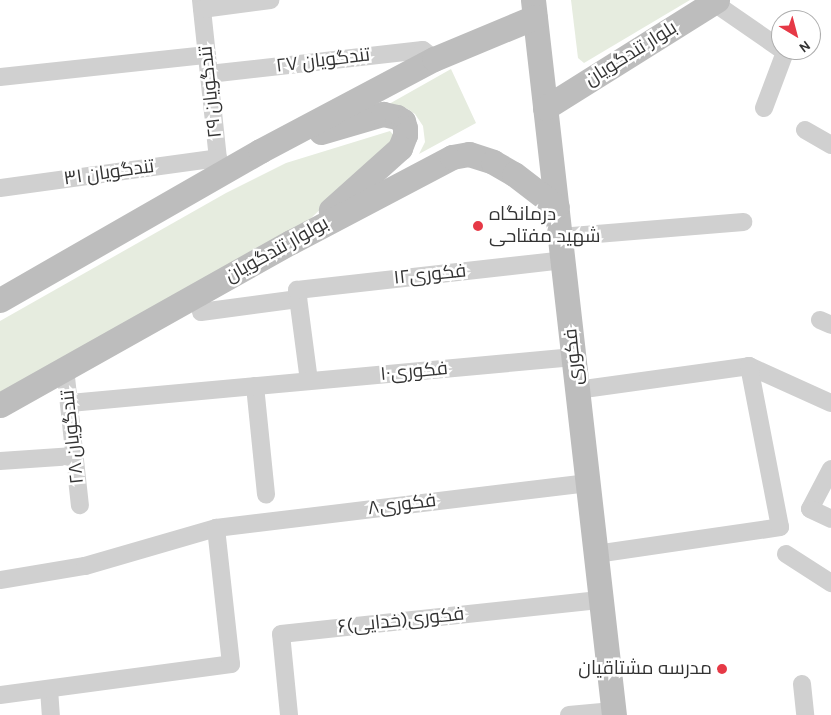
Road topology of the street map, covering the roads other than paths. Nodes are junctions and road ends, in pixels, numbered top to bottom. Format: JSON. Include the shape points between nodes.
{"nodes":[{"id":1,"x":270,"y":0,"type":"edge"},
{"id":2,"x":715,"y":1,"type":"edge"},
{"id":3,"x":202,"y":4,"type":"edge"},
{"id":4,"x":534,"y":9,"type":"edge"},
{"id":5,"x":771,"y":41,"type":"edge"},
{"id":6,"x":207,"y":55,"type":"junction"},
{"id":7,"x":434,"y":59,"type":"junction"},
{"id":8,"x":782,"y":60,"type":"edge"},
{"id":9,"x":209,"y":74,"type":"junction"},
{"id":10,"x":0,"y":77,"type":"edge"},
{"id":11,"x":545,"y":108,"type":"junction"},
{"id":12,"x":764,"y":108,"type":"dead end"},
{"id":13,"x":805,"y":130,"type":"dead end"},
{"id":14,"x":831,"y":145,"type":"edge"},
{"id":15,"x":260,"y":151,"type":"junction"},
{"id":16,"x":219,"y":166,"type":"junction"},
{"id":17,"x":0,"y":188,"type":"edge"},
{"id":18,"x":556,"y":207,"type":"junction"},
{"id":19,"x":743,"y":222,"type":"dead end"},
{"id":20,"x":305,"y":234,"type":"junction"},
{"id":21,"x":561,"y":249,"type":"junction"},
{"id":22,"x":298,"y":294,"type":"junction"},
{"id":23,"x":0,"y":300,"type":"edge"},
{"id":24,"x":201,"y":312,"type":"dead end"},
{"id":25,"x":574,"y":358,"type":"junction"},
{"id":26,"x":749,"y":366,"type":"junction"},
{"id":27,"x":65,"y":368,"type":"junction"},
{"id":28,"x":309,"y":381,"type":"junction"},
{"id":29,"x":255,"y":386,"type":"junction"},
{"id":30,"x":577,"y":390,"type":"junction"},
{"id":31,"x":70,"y":403,"type":"junction"},
{"id":32,"x":831,"y":403,"type":"edge"},
{"id":33,"x":0,"y":406,"type":"edge"},
{"id":34,"x":74,"y":456,"type":"junction"},
{"id":35,"x":0,"y":461,"type":"edge"},
{"id":36,"x":831,"y":469,"type":"edge"},
{"id":37,"x":588,"y":483,"type":"junction"},
{"id":38,"x":266,"y":494,"type":"dead end"},
{"id":39,"x":80,"y":506,"type":"dead end"},
{"id":40,"x":831,"y":519,"type":"edge"},
{"id":41,"x":216,"y":528,"type":"junction"},
{"id":42,"x":596,"y":554,"type":"junction"},
{"id":43,"x":786,"y":554,"type":"dead end"},
{"id":44,"x":0,"y":580,"type":"edge"},
{"id":45,"x":831,"y":583,"type":"edge"},
{"id":46,"x":601,"y":600,"type":"junction"},
{"id":47,"x":802,"y":684,"type":"dead end"},
{"id":48,"x":49,"y":689,"type":"junction"},
{"id":49,"x":0,"y":695,"type":"edge"},
{"id":50,"x":613,"y":713,"type":"edge"},
{"id":51,"x":52,"y":715,"type":"edge"},
{"id":52,"x":289,"y":715,"type":"edge"},
{"id":53,"x":569,"y":715,"type":"edge"},
{"id":54,"x":805,"y":715,"type":"edge"}],
"edges":[{"from":1,"to":3,"type":"street"},
{"from":2,"to":5,"type":"street"},
{"from":2,"to":11,"type":"street","name":"بلوار تندگویان"},
{"from":3,"to":6,"type":"street","name":"۲۹ تندگویان"},
{"from":4,"to":7,"type":"street"},
{"from":4,"to":11,"type":"street","name":"فکوری"},
{"from":6,"to":9,"type":"street","name":"۲۹ تندگویان"},
{"from":6,"to":10,"type":"street"},
{"from":7,"to":9,"type":"street","name":"۲۷ تندگویان","via":[[423,50]]},
{"from":7,"to":15,"type":"street"},
{"from":8,"to":12,"type":"street"},
{"from":9,"to":16,"type":"street","name":"۲۹ تندگویان"},
{"from":11,"to":18,"type":"street","name":"فکوری"},
{"from":13,"to":14,"type":"street"},
{"from":15,"to":16,"type":"street"},
{"from":15,"to":20,"type":"street","via":[[375,115],[390,114],[403,121],[405,135],[400,148]]},
{"from":16,"to":17,"type":"street","name":"۳۱ تندگویان"},
{"from":16,"to":23,"type":"street"},
{"from":18,"to":20,"type":"street","name":"بولوار تندگویان","via":[[514,174],[493,162],[468,154],[452,157]]},
{"from":18,"to":21,"type":"street","name":"فکوری"},
{"from":19,"to":21,"type":"street","name":"فکوری۱۲"},
{"from":20,"to":27,"type":"street","name":"بولوار تندگویان"},
{"from":21,"to":22,"type":"street","name":"فکوری۱۲"},
{"from":21,"to":25,"type":"street","name":"فکوری"},
{"from":22,"to":24,"type":"street","name":"فکوری۱۲"},
{"from":22,"to":28,"type":"street"},
{"from":25,"to":28,"type":"street","name":"فکوری۱۰"},
{"from":25,"to":30,"type":"street","name":"فکوری"},
{"from":26,"to":30,"type":"street"},
{"from":26,"to":32,"type":"street"},
{"from":26,"to":42,"type":"street","via":[[780,527]]},
{"from":27,"to":31,"type":"street","name":"۲۸ تندگویان"},
{"from":27,"to":33,"type":"street","name":"بولوار تندگویان"},
{"from":28,"to":29,"type":"street","name":"فکوری۱۰"},
{"from":29,"to":31,"type":"street","name":"فکوری۱۰"},
{"from":29,"to":38,"type":"street"},
{"from":30,"to":37,"type":"street","name":"فکوری"},
{"from":31,"to":34,"type":"street","name":"۲۸ تندگویان"},
{"from":34,"to":35,"type":"street"},
{"from":34,"to":39,"type":"street","name":"۲۸ تندگویان"},
{"from":36,"to":40,"type":"street","via":[[810,509]]},
{"from":37,"to":41,"type":"street","name":"فکوری۸"},
{"from":37,"to":42,"type":"street","name":"فکوری"},
{"from":41,"to":44,"type":"street","name":"فکوری۸","via":[[85,566]]},
{"from":41,"to":48,"type":"street","via":[[232,664]]},
{"from":42,"to":46,"type":"street","name":"فکوری"},
{"from":43,"to":45,"type":"street"},
{"from":46,"to":50,"type":"street","name":"فکوری"},
{"from":46,"to":52,"type":"street","name":"۶فکوری(خدایی)","via":[[281,634]]},
{"from":47,"to":54,"type":"street"},
{"from":48,"to":49,"type":"street"},
{"from":48,"to":51,"type":"street"},
{"from":50,"to":53,"type":"street"}]}
